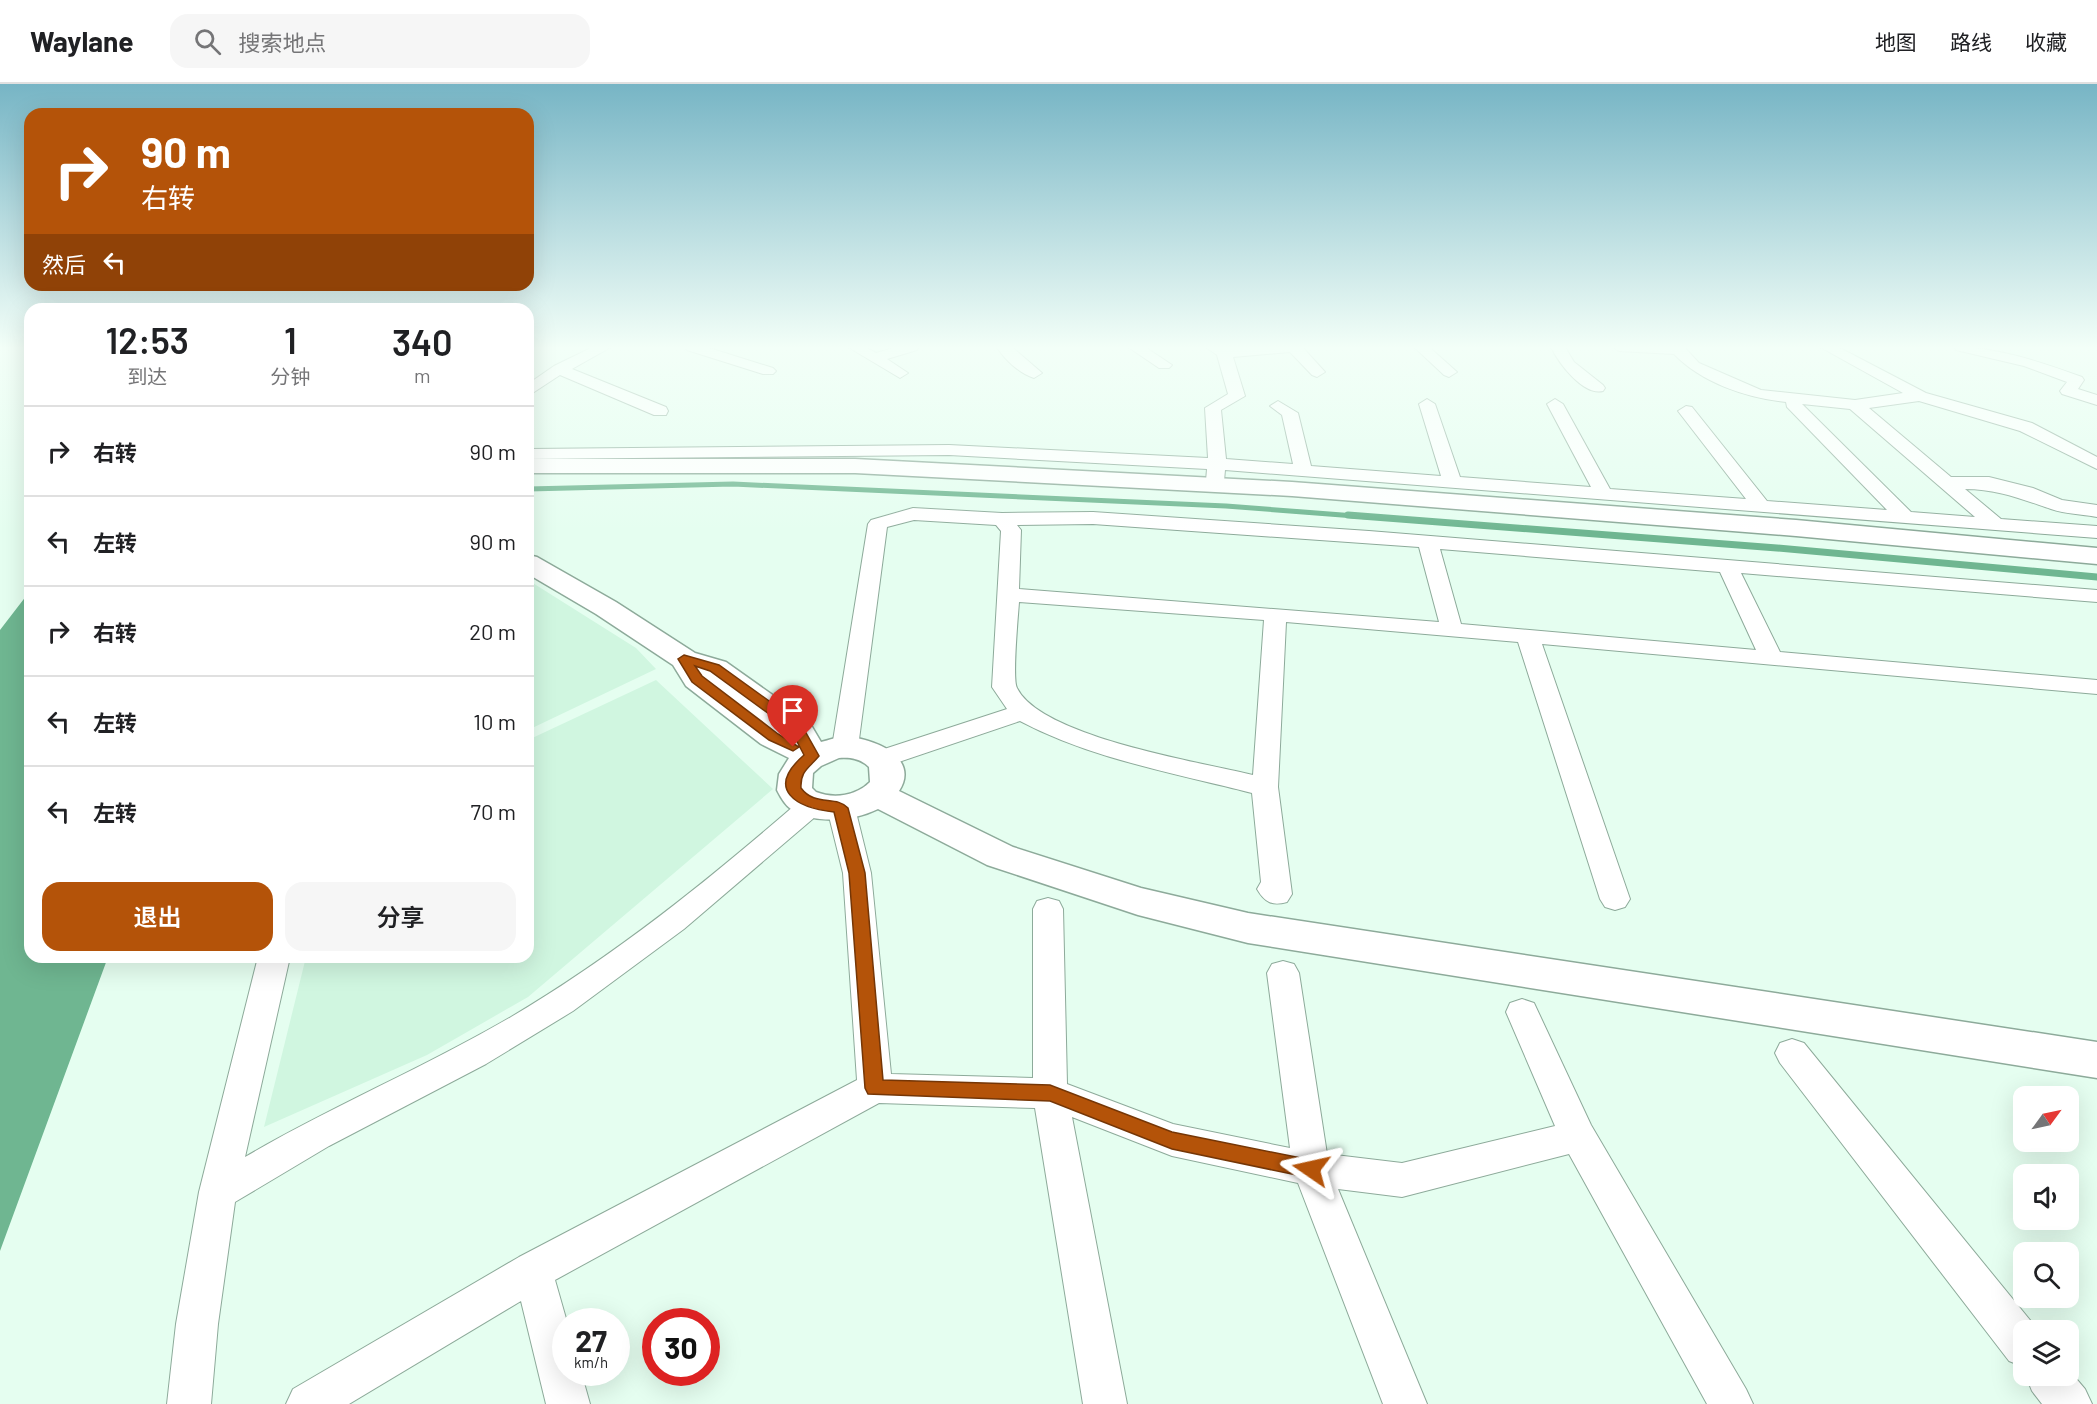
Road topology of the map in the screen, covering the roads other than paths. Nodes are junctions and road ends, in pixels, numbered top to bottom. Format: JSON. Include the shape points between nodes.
{"nodes":[{"id":1,"x":654,"y":409,"type":"edge"},
{"id":2,"x":1213,"y":409,"type":"edge"},
{"id":3,"x":1282,"y":409,"type":"edge"},
{"id":4,"x":1428,"y":409,"type":"edge"},
{"id":5,"x":1558,"y":409,"type":"edge"},
{"id":6,"x":1798,"y":409,"type":"edge"},
{"id":7,"x":1859,"y":409,"type":"edge"},
{"id":8,"x":1963,"y":409,"type":"edge"},
{"id":9,"x":660,"y":411,"type":"dead end"},
{"id":10,"x":1686,"y":411,"type":"dead end"},
{"id":11,"x":534,"y":454,"type":"edge"},
{"id":12,"x":2097,"y":464,"type":"edge"},
{"id":13,"x":534,"y":466,"type":"edge"},
{"id":14,"x":1303,"y":471,"type":"junction"},
{"id":15,"x":1216,"y":474,"type":"junction"},
{"id":16,"x":1452,"y":482,"type":"junction"},
{"id":17,"x":1945,"y":483,"type":"junction"},
{"id":18,"x":1604,"y":494,"type":"junction"},
{"id":19,"x":1760,"y":506,"type":"junction"},
{"id":20,"x":2097,"y":511,"type":"edge"},
{"id":21,"x":1904,"y":516,"type":"junction"},
{"id":22,"x":1002,"y":519,"type":"junction"},
{"id":23,"x":1992,"y":522,"type":"junction"},
{"id":24,"x":2097,"y":532,"type":"edge"},
{"id":25,"x":1428,"y":542,"type":"junction"},
{"id":26,"x":2022,"y":549,"type":"junction"},
{"id":27,"x":2097,"y":556,"type":"edge"},
{"id":28,"x":1727,"y":565,"type":"junction"},
{"id":29,"x":537,"y":568,"type":"edge"},
{"id":30,"x":1009,"y":595,"type":"junction"},
{"id":31,"x":2097,"y":596,"type":"edge"},
{"id":32,"x":1275,"y":614,"type":"junction"},
{"id":33,"x":1452,"y":630,"type":"junction"},
{"id":34,"x":1528,"y":637,"type":"junction"},
{"id":35,"x":1772,"y":658,"type":"junction"},
{"id":36,"x":2097,"y":687,"type":"edge"},
{"id":37,"x":1022,"y":712,"type":"junction"},
{"id":38,"x":845,"y":747,"type":"junction"},
{"id":39,"x":812,"y":756,"type":"junction"},
{"id":40,"x":1265,"y":787,"type":"junction"},
{"id":41,"x":853,"y":792,"type":"junction"},
{"id":42,"x":1272,"y":889,"type":"dead end"},
{"id":43,"x":1615,"y":899,"type":"dead end"},
{"id":44,"x":1048,"y":909,"type":"dead end"},
{"id":45,"x":273,"y":963,"type":"edge"},
{"id":46,"x":1283,"y":973,"type":"dead end"},
{"id":47,"x":1522,"y":1011,"type":"dead end"},
{"id":48,"x":1792,"y":1053,"type":"dead end"},
{"id":49,"x":2097,"y":1060,"type":"edge"},
{"id":50,"x":875,"y":1088,"type":"junction"},
{"id":51,"x":1050,"y":1093,"type":"junction"},
{"id":52,"x":1578,"y":1136,"type":"junction"},
{"id":53,"x":1311,"y":1169,"type":"junction"},
{"id":54,"x":218,"y":1192,"type":"junction"},
{"id":55,"x":533,"y":1271,"type":"junction"},
{"id":56,"x":2013,"y":1332,"type":"edge"},
{"id":57,"x":2055,"y":1386,"type":"edge"},
{"id":58,"x":189,"y":1404,"type":"edge"},
{"id":59,"x":308,"y":1404,"type":"edge"},
{"id":60,"x":568,"y":1404,"type":"edge"},
{"id":61,"x":1105,"y":1404,"type":"edge"},
{"id":62,"x":1405,"y":1404,"type":"edge"},
{"id":63,"x":1731,"y":1404,"type":"edge"},
{"id":64,"x":2070,"y":1404,"type":"edge"}],
"edges":[{"from":1,"to":9,"type":"street"},
{"from":2,"to":15,"type":"street"},
{"from":3,"to":14,"type":"street","via":[[1290,413]]},
{"from":4,"to":16,"type":"street"},
{"from":5,"to":18,"type":"street"},
{"from":6,"to":21,"type":"street"},
{"from":7,"to":17,"type":"street"},
{"from":8,"to":12,"type":"street","via":[[2026,427]]},
{"from":10,"to":19,"type":"street"},
{"from":11,"to":15,"type":"street","via":[[949,450]]},
{"from":13,"to":15,"type":"street","via":[[805,464]]},
{"from":14,"to":15,"type":"street"},
{"from":14,"to":16,"type":"street"},
{"from":15,"to":26,"type":"street"},
{"from":16,"to":18,"type":"street"},
{"from":17,"to":20,"type":"street","via":[[1989,483],[2058,505]]},
{"from":17,"to":23,"type":"street"},
{"from":18,"to":19,"type":"street"},
{"from":19,"to":21,"type":"street"},
{"from":21,"to":23,"type":"street"},
{"from":22,"to":25,"type":"street","via":[[1093,518]]},
{"from":22,"to":30,"type":"street","via":[[1011,530]]},
{"from":22,"to":38,"type":"street","via":[[913,514],[878,524]]},
{"from":23,"to":24,"type":"street"},
{"from":23,"to":26,"type":"street"},
{"from":25,"to":28,"type":"street"},
{"from":25,"to":33,"type":"street"},
{"from":26,"to":27,"type":"street"},
{"from":28,"to":31,"type":"street"},
{"from":28,"to":35,"type":"street"},
{"from":29,"to":39,"type":"street","via":[[684,659],[715,668],[796,727]]},
{"from":30,"to":32,"type":"street"},
{"from":30,"to":37,"type":"street","via":[[1005,687]]},
{"from":32,"to":33,"type":"street"},
{"from":32,"to":40,"type":"street"},
{"from":33,"to":34,"type":"street"},
{"from":34,"to":35,"type":"street"},
{"from":34,"to":43,"type":"street"},
{"from":35,"to":36,"type":"street"},
{"from":37,"to":40,"type":"street","via":[[1096,746]]},
{"from":37,"to":41,"type":"street"},
{"from":38,"to":39,"type":"street"},
{"from":38,"to":41,"type":"street","via":[[871,752]]},
{"from":39,"to":41,"type":"street","via":[[798,768],[794,778],[794,789],[801,798]]},
{"from":40,"to":42,"type":"street","via":[[1277,894]]},
{"from":41,"to":49,"type":"street","via":[[1000,856],[1138,901],[1248,928]]},
{"from":41,"to":50,"type":"street"},
{"from":41,"to":54,"type":"street","via":[[525,1025]]},
{"from":44,"to":51,"type":"street"},
{"from":45,"to":54,"type":"street"},
{"from":46,"to":53,"type":"street"},
{"from":47,"to":52,"type":"street"},
{"from":48,"to":56,"type":"street"},
{"from":50,"to":51,"type":"street"},
{"from":50,"to":55,"type":"street"},
{"from":51,"to":53,"type":"street","via":[[1172,1140]]},
{"from":51,"to":61,"type":"street"},
{"from":52,"to":53,"type":"street","via":[[1402,1180]]},
{"from":52,"to":63,"type":"street"},
{"from":53,"to":62,"type":"street"},
{"from":54,"to":58,"type":"street"},
{"from":55,"to":59,"type":"street"},
{"from":55,"to":60,"type":"street"},
{"from":57,"to":64,"type":"street"}]}
